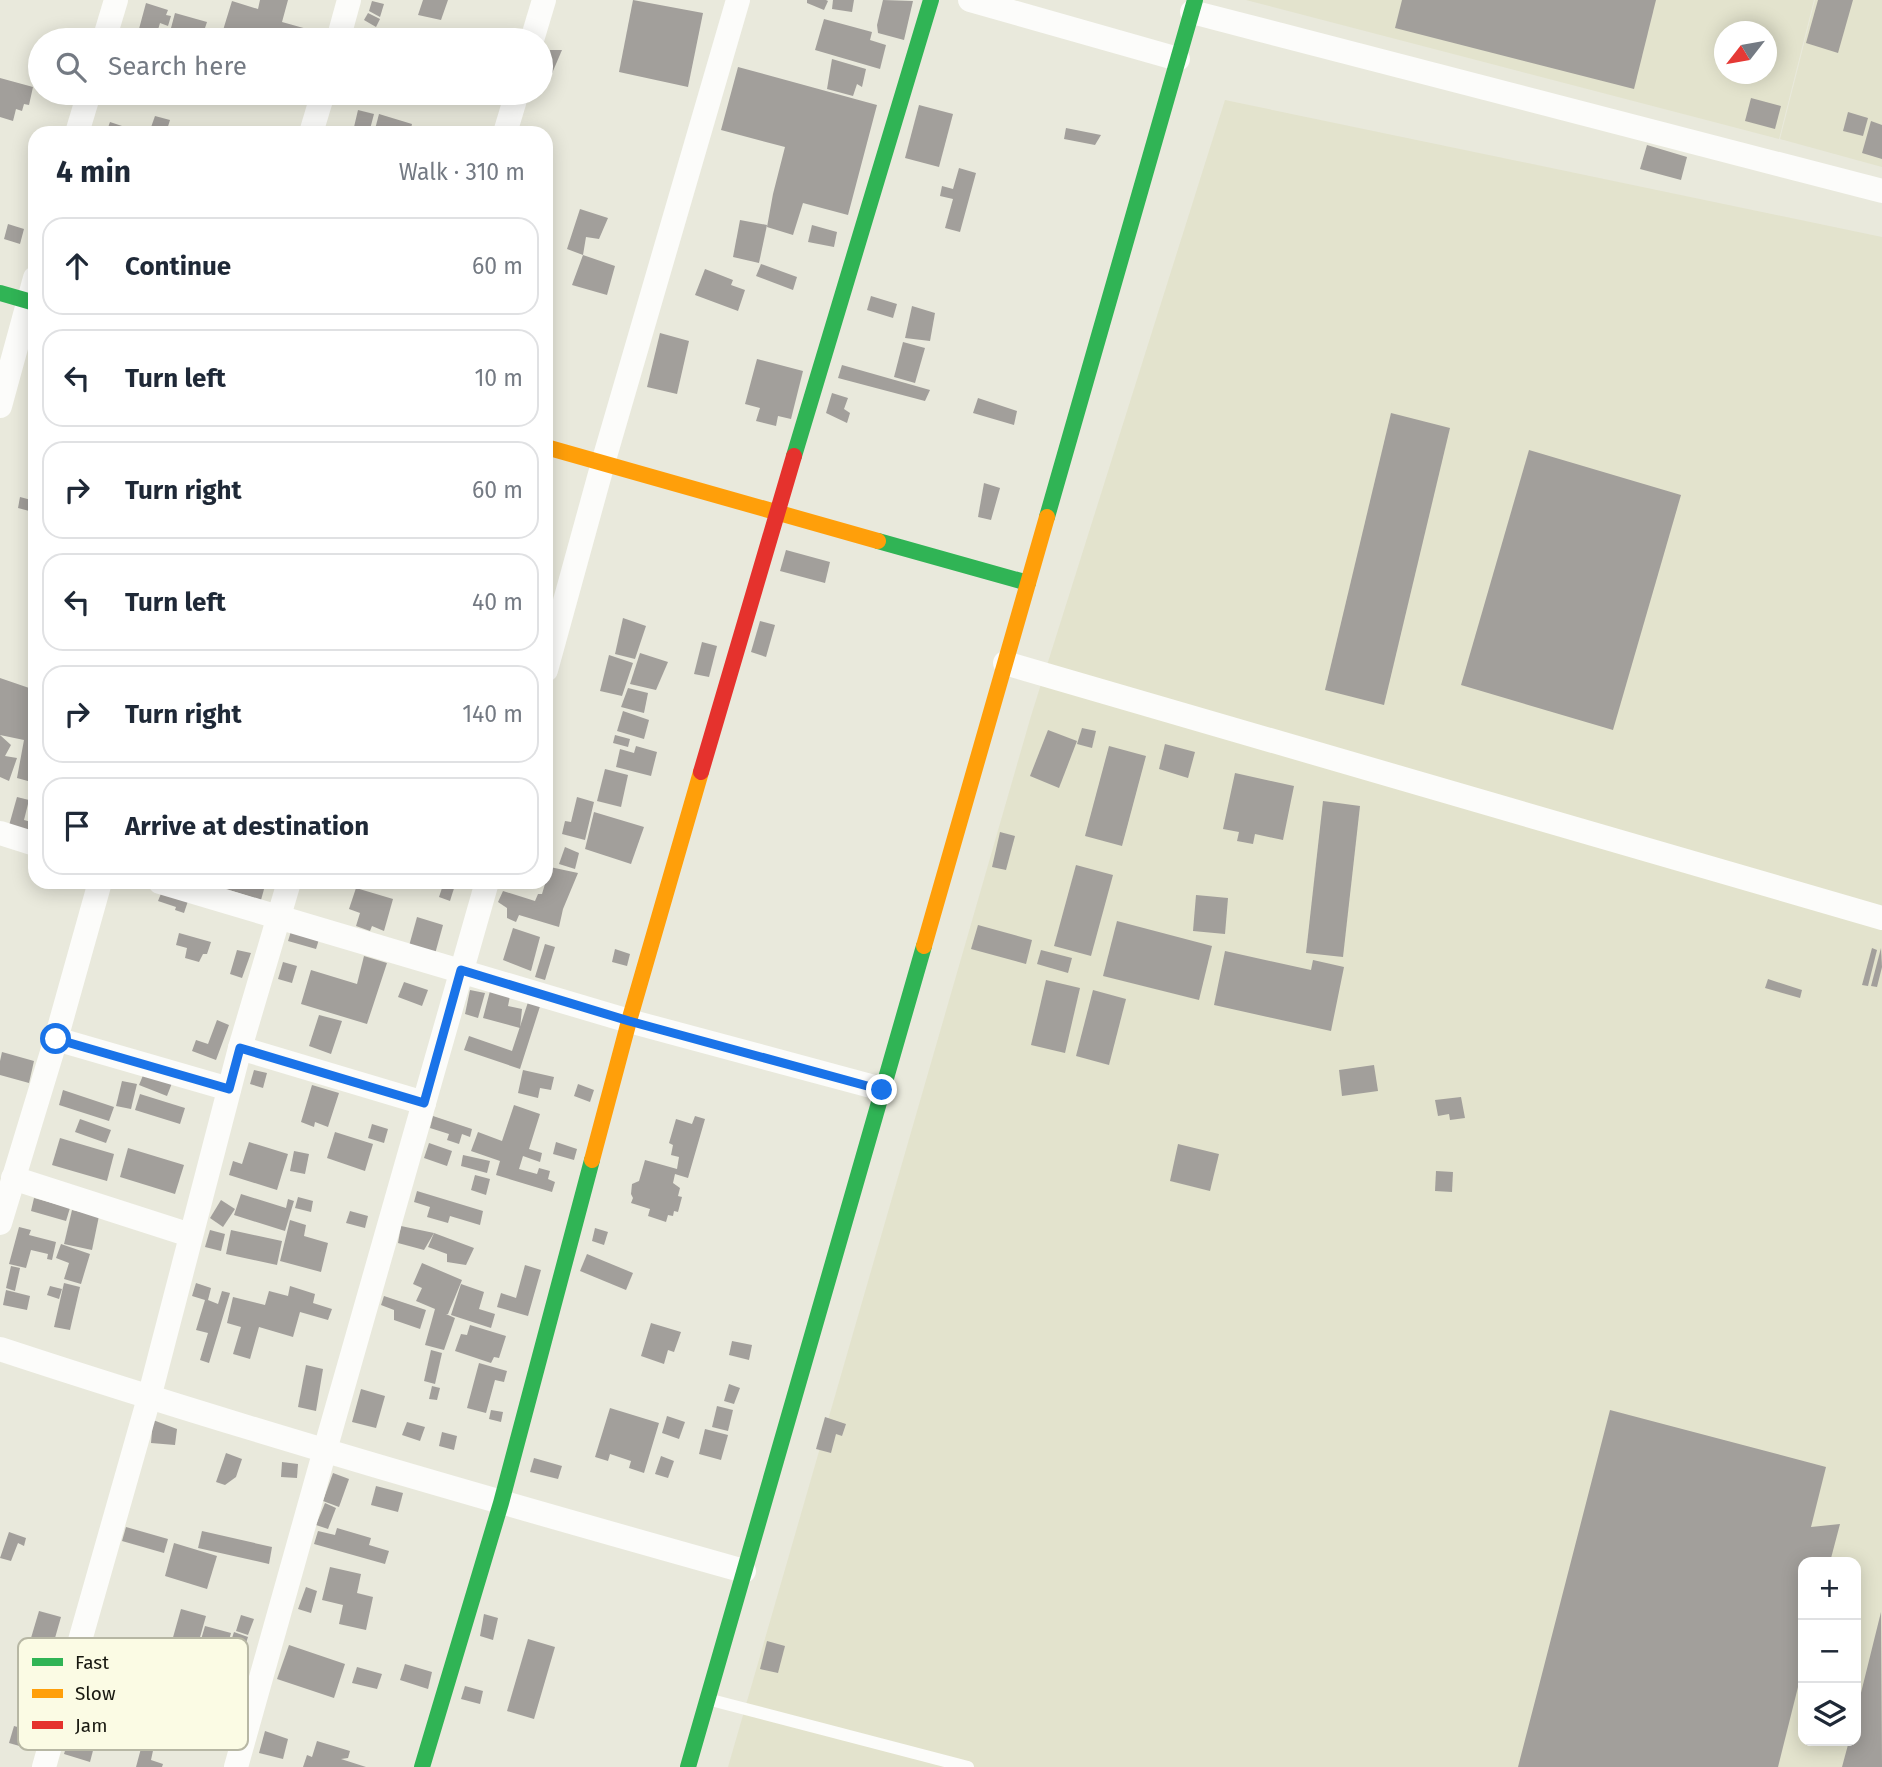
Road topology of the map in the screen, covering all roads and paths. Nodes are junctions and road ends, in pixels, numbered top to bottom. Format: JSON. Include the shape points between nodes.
{"nodes":[{"id":1,"x":116,"y":0,"type":"edge"},
{"id":2,"x":349,"y":0,"type":"edge"},
{"id":3,"x":544,"y":0,"type":"edge"},
{"id":4,"x":738,"y":0,"type":"edge"},
{"id":5,"x":931,"y":0,"type":"edge"},
{"id":6,"x":970,"y":0,"type":"edge"},
{"id":7,"x":1193,"y":6,"type":"edge"},
{"id":8,"x":108,"y":28,"type":"edge"},
{"id":9,"x":341,"y":28,"type":"edge"},
{"id":10,"x":536,"y":28,"type":"edge"},
{"id":11,"x":1178,"y":59,"type":"junction"},
{"id":12,"x":85,"y":105,"type":"edge"},
{"id":13,"x":319,"y":105,"type":"edge"},
{"id":14,"x":513,"y":105,"type":"edge"},
{"id":15,"x":79,"y":126,"type":"edge"},
{"id":16,"x":313,"y":126,"type":"edge"},
{"id":17,"x":507,"y":126,"type":"edge"},
{"id":18,"x":1882,"y":191,"type":"edge"},
{"id":19,"x":0,"y":293,"type":"edge"},
{"id":20,"x":28,"y":294,"type":"edge"},
{"id":21,"x":28,"y":311,"type":"edge"},
{"id":22,"x":0,"y":406,"type":"edge"},
{"id":23,"x":553,"y":449,"type":"edge"},
{"id":24,"x":603,"y":463,"type":"junction"},
{"id":25,"x":777,"y":512,"type":"junction"},
{"id":26,"x":1028,"y":583,"type":"junction"},
{"id":27,"x":553,"y":645,"type":"edge"},
{"id":28,"x":1005,"y":663,"type":"junction"},
{"id":29,"x":0,"y":833,"type":"edge"},
{"id":30,"x":28,"y":842,"type":"edge"},
{"id":31,"x":98,"y":889,"type":"edge"},
{"id":32,"x":183,"y":889,"type":"edge"},
{"id":33,"x":287,"y":889,"type":"edge"},
{"id":34,"x":485,"y":889,"type":"edge"},
{"id":35,"x":279,"y":918,"type":"junction"},
{"id":36,"x":1882,"y":918,"type":"edge"},
{"id":37,"x":461,"y":970,"type":"junction"},
{"id":38,"x":629,"y":1021,"type":"junction"},
{"id":39,"x":56,"y":1039,"type":"junction"},
{"id":40,"x":240,"y":1048,"type":"junction"},
{"id":41,"x":229,"y":1089,"type":"junction"},
{"id":42,"x":882,"y":1090,"type":"junction"},
{"id":43,"x":424,"y":1103,"type":"junction"},
{"id":44,"x":13,"y":1178,"type":"junction"},
{"id":45,"x":0,"y":1223,"type":"edge"},
{"id":46,"x":190,"y":1235,"type":"junction"},
{"id":47,"x":0,"y":1349,"type":"edge"},
{"id":48,"x":149,"y":1398,"type":"junction"},
{"id":49,"x":325,"y":1450,"type":"junction"},
{"id":50,"x":501,"y":1503,"type":"junction"},
{"id":51,"x":744,"y":1571,"type":"junction"},
{"id":52,"x":81,"y":1638,"type":"edge"},
{"id":53,"x":707,"y":1699,"type":"junction"},
{"id":54,"x":248,"y":1724,"type":"edge"},
{"id":55,"x":49,"y":1750,"type":"edge"},
{"id":56,"x":241,"y":1750,"type":"edge"},
{"id":57,"x":44,"y":1767,"type":"edge"},
{"id":58,"x":236,"y":1767,"type":"edge"},
{"id":59,"x":422,"y":1767,"type":"edge"},
{"id":60,"x":688,"y":1767,"type":"edge"},
{"id":61,"x":968,"y":1767,"type":"edge"}],
"edges":[{"from":1,"to":8,"type":"street"},
{"from":2,"to":9,"type":"street"},
{"from":3,"to":10,"type":"street"},
{"from":4,"to":24,"type":"street"},
{"from":5,"to":25,"type":"street"},
{"from":6,"to":11,"type":"street"},
{"from":7,"to":11,"type":"street"},
{"from":7,"to":18,"type":"street"},
{"from":11,"to":26,"type":"street"},
{"from":12,"to":15,"type":"street"},
{"from":13,"to":16,"type":"street"},
{"from":14,"to":17,"type":"street"},
{"from":19,"to":20,"type":"street"},
{"from":21,"to":22,"type":"street"},
{"from":23,"to":24,"type":"street"},
{"from":24,"to":25,"type":"street"},
{"from":24,"to":27,"type":"street"},
{"from":25,"to":26,"type":"street"},
{"from":25,"to":38,"type":"street"},
{"from":26,"to":28,"type":"street"},
{"from":28,"to":36,"type":"street"},
{"from":28,"to":42,"type":"street"},
{"from":29,"to":30,"type":"street"},
{"from":31,"to":39,"type":"street"},
{"from":32,"to":35,"type":"street"},
{"from":33,"to":35,"type":"street"},
{"from":34,"to":37,"type":"street"},
{"from":35,"to":37,"type":"street"},
{"from":35,"to":40,"type":"street"},
{"from":37,"to":38,"type":"street"},
{"from":37,"to":43,"type":"street"},
{"from":38,"to":42,"type":"street"},
{"from":38,"to":50,"type":"street"},
{"from":39,"to":41,"type":"street"},
{"from":39,"to":44,"type":"street"},
{"from":40,"to":41,"type":"street"},
{"from":40,"to":43,"type":"street"},
{"from":41,"to":46,"type":"street"},
{"from":42,"to":51,"type":"street"},
{"from":43,"to":49,"type":"street"},
{"from":44,"to":45,"type":"street"},
{"from":44,"to":46,"type":"street"},
{"from":46,"to":48,"type":"street"},
{"from":47,"to":48,"type":"street"},
{"from":48,"to":49,"type":"street"},
{"from":48,"to":52,"type":"street"},
{"from":49,"to":50,"type":"street"},
{"from":49,"to":54,"type":"street"},
{"from":50,"to":51,"type":"street"},
{"from":50,"to":59,"type":"street"},
{"from":51,"to":53,"type":"street"},
{"from":53,"to":60,"type":"street"},
{"from":53,"to":61,"type":"lane"},
{"from":55,"to":57,"type":"street"},
{"from":56,"to":58,"type":"street"}]}
